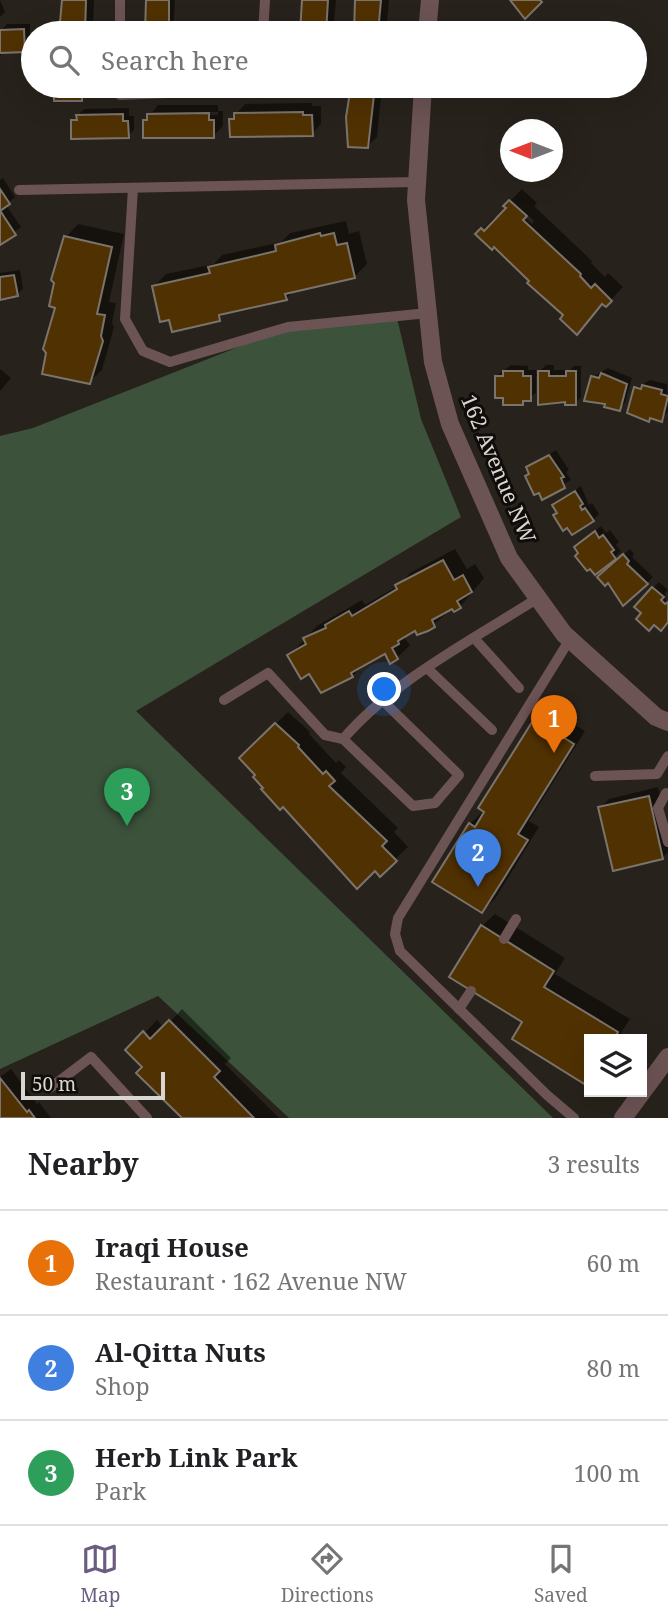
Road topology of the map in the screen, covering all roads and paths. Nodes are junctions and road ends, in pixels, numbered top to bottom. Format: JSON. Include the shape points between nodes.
{"nodes":[{"id":1,"x":120,"y":0,"type":"edge"},
{"id":2,"x":265,"y":0,"type":"edge"},
{"id":3,"x":430,"y":0,"type":"edge"},
{"id":4,"x":120,"y":21,"type":"edge"},
{"id":5,"x":264,"y":21,"type":"edge"},
{"id":6,"x":428,"y":21,"type":"edge"},
{"id":7,"x":422,"y":98,"type":"edge"},
{"id":8,"x":417,"y":182,"type":"junction"},
{"id":9,"x":133,"y":188,"type":"junction"},
{"id":10,"x":19,"y":190,"type":"dead end"},
{"id":11,"x":428,"y":313,"type":"junction"},
{"id":12,"x":538,"y":598,"type":"junction"},
{"id":13,"x":475,"y":639,"type":"junction"},
{"id":14,"x":570,"y":639,"type":"junction"},
{"id":15,"x":428,"y":669,"type":"junction"},
{"id":16,"x":519,"y":688,"type":"dead end"},
{"id":17,"x":224,"y":700,"type":"dead end"},
{"id":18,"x":383,"y":701,"type":"junction"},
{"id":19,"x":668,"y":722,"type":"edge"},
{"id":20,"x":492,"y":730,"type":"dead end"},
{"id":21,"x":343,"y":738,"type":"junction"},
{"id":22,"x":668,"y":756,"type":"edge"},
{"id":23,"x":657,"y":774,"type":"junction"},
{"id":24,"x":595,"y":776,"type":"dead end"},
{"id":25,"x":667,"y":794,"type":"edge"},
{"id":26,"x":668,"y":842,"type":"edge"},
{"id":27,"x":516,"y":919,"type":"dead end"},
{"id":28,"x":503,"y":939,"type":"dead end"},
{"id":29,"x":471,"y":991,"type":"dead end"},
{"id":30,"x":459,"y":1009,"type":"junction"},
{"id":31,"x":668,"y":1057,"type":"edge"},
{"id":32,"x":50,"y":1088,"type":"dead end"},
{"id":33,"x":147,"y":1118,"type":"edge"},
{"id":34,"x":574,"y":1118,"type":"edge"},
{"id":35,"x":623,"y":1118,"type":"edge"}],
"edges":[{"from":1,"to":4,"type":"lane"},
{"from":2,"to":5,"type":"lane"},
{"from":3,"to":6,"type":"street"},
{"from":7,"to":8,"type":"street","name":"162 Avenue NW"},
{"from":8,"to":9,"type":"lane"},
{"from":8,"to":11,"type":"street","name":"162 Avenue NW"},
{"from":9,"to":10,"type":"lane"},
{"from":9,"to":11,"type":"lane","via":[[125,319],[143,351],[170,362],[288,327]]},
{"from":11,"to":12,"type":"street","name":"162 Avenue NW","via":[[433,362],[450,424],[509,558]]},
{"from":12,"to":13,"type":"lane"},
{"from":12,"to":14,"type":"street","name":"162 Avenue NW"},
{"from":13,"to":15,"type":"lane"},
{"from":13,"to":16,"type":"lane"},
{"from":14,"to":19,"type":"street","name":"162 Avenue NW"},
{"from":14,"to":30,"type":"lane","via":[[398,918],[395,934],[400,951]]},
{"from":15,"to":18,"type":"lane"},
{"from":15,"to":20,"type":"lane"},
{"from":17,"to":21,"type":"lane","via":[[268,673],[325,735]]},
{"from":18,"to":21,"type":"lane"},
{"from":18,"to":21,"type":"lane","via":[[459,775],[435,803],[412,806]]},
{"from":22,"to":23,"type":"lane"},
{"from":23,"to":24,"type":"lane"},
{"from":23,"to":25,"type":"lane"},
{"from":25,"to":26,"type":"lane","via":[[658,808]]},
{"from":27,"to":28,"type":"lane"},
{"from":29,"to":30,"type":"lane"},
{"from":30,"to":34,"type":"lane"},
{"from":31,"to":35,"type":"street"},
{"from":32,"to":33,"type":"lane","via":[[91,1057]]}]}
